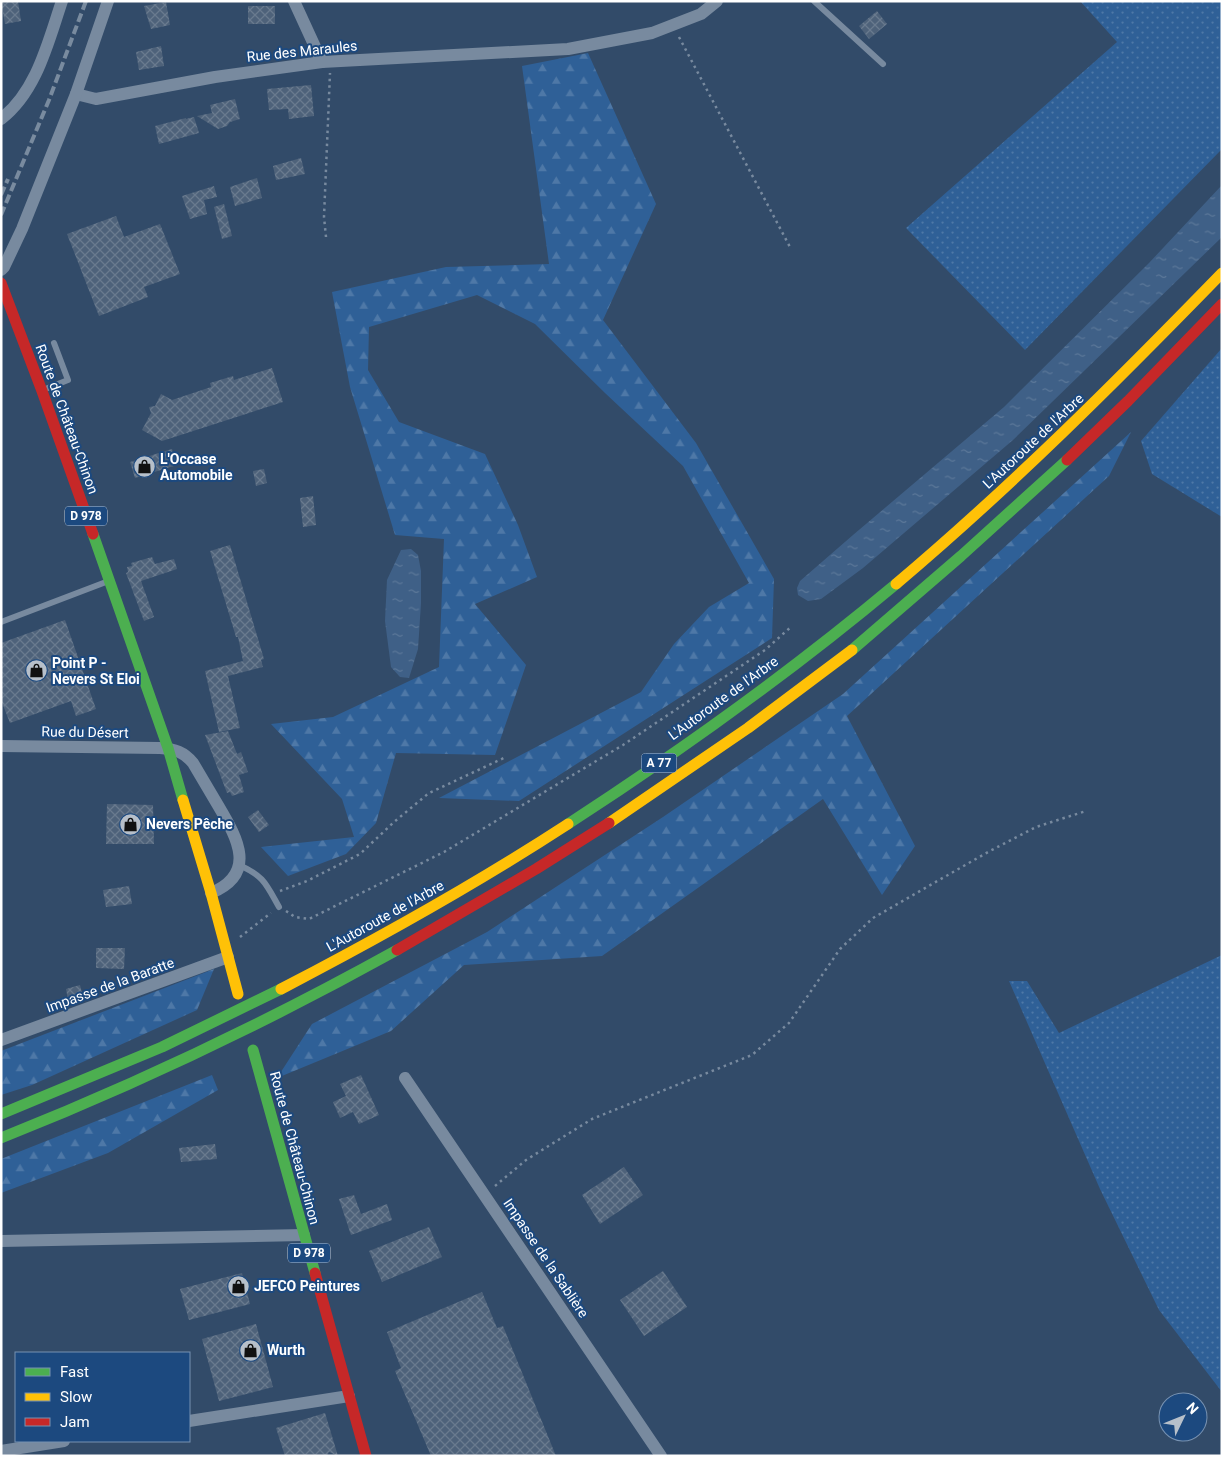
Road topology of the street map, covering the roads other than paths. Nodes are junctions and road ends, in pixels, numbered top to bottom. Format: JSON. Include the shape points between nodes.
{"nodes":[{"id":1,"x":62,"y":1,"type":"edge"},
{"id":2,"x":108,"y":1,"type":"edge"},
{"id":3,"x":294,"y":1,"type":"edge"},
{"id":4,"x":717,"y":1,"type":"edge"},
{"id":5,"x":814,"y":1,"type":"edge"},
{"id":6,"x":326,"y":62,"type":"junction"},
{"id":7,"x":883,"y":64,"type":"dead end"},
{"id":8,"x":76,"y":94,"type":"junction"},
{"id":9,"x":1,"y":119,"type":"edge"},
{"id":10,"x":1,"y":270,"type":"edge"},
{"id":11,"x":1222,"y":273,"type":"edge"},
{"id":12,"x":1,"y":284,"type":"edge"},
{"id":13,"x":1222,"y":304,"type":"edge"},
{"id":14,"x":54,"y":343,"type":"dead end"},
{"id":15,"x":42,"y":391,"type":"junction"},
{"id":16,"x":110,"y":581,"type":"junction"},
{"id":17,"x":1,"y":622,"type":"edge"},
{"id":18,"x":1,"y":746,"type":"edge"},
{"id":19,"x":168,"y":748,"type":"junction"},
{"id":20,"x":239,"y":866,"type":"junction"},
{"id":21,"x":211,"y":894,"type":"junction"},
{"id":22,"x":280,"y":907,"type":"road end"},
{"id":23,"x":227,"y":952,"type":"junction"},
{"id":24,"x":238,"y":994,"type":"dead end"},
{"id":25,"x":1,"y":1040,"type":"edge"},
{"id":26,"x":253,"y":1050,"type":"dead end"},
{"id":27,"x":405,"y":1078,"type":"dead end"},
{"id":28,"x":1,"y":1114,"type":"edge"},
{"id":29,"x":1,"y":1138,"type":"edge"},
{"id":30,"x":304,"y":1235,"type":"junction"},
{"id":31,"x":1,"y":1241,"type":"edge"},
{"id":32,"x":349,"y":1396,"type":"junction"},
{"id":33,"x":190,"y":1421,"type":"edge"},
{"id":34,"x":58,"y":1442,"type":"edge"},
{"id":35,"x":1,"y":1451,"type":"edge"},
{"id":36,"x":366,"y":1456,"type":"edge"},
{"id":37,"x":662,"y":1456,"type":"edge"}],
"edges":[{"from":1,"to":9,"type":"street","via":[[41,63],[25,91]]},
{"from":2,"to":8,"type":"street"},
{"from":3,"to":6,"type":"street"},
{"from":4,"to":6,"type":"street","name":"Rue des Maraules","via":[[701,14],[652,33],[568,48]]},
{"from":5,"to":7,"type":"lane"},
{"from":6,"to":8,"type":"street","name":"Rue des Maraules","via":[[215,77],[96,99]]},
{"from":8,"to":10,"type":"street","via":[[22,229]]},
{"from":11,"to":28,"type":"main road","name":"L'Autoroute de l'Arbre","number":"A 77","via":[[1096,402],[944,543],[827,640],[728,716],[623,789],[498,869],[371,942],[216,1022]]},
{"from":12,"to":15,"type":"main road","name":"Route de Château-Chinon","number":"D 978"},
{"from":13,"to":29,"type":"main road","number":"A 77","via":[[1071,456],[969,548],[851,650],[739,737],[577,844],[366,967],[167,1069]]},
{"from":14,"to":15,"type":"lane","via":[[68,380]]},
{"from":15,"to":16,"type":"main road","name":"Route de Château-Chinon","number":"D 978"},
{"from":16,"to":17,"type":"lane"},
{"from":16,"to":19,"type":"main road","name":"Route de Château-Chinon","number":"D 978"},
{"from":18,"to":19,"type":"street","name":"Rue du Désert"},
{"from":19,"to":20,"type":"street","via":[[181,751],[193,763],[234,832],[239,848]]},
{"from":19,"to":21,"type":"main road","name":"Route de Château-Chinon","number":"D 978"},
{"from":20,"to":21,"type":"street","via":[[233,880]]},
{"from":20,"to":22,"type":"lane","via":[[255,873]]},
{"from":21,"to":23,"type":"main road","name":"Route de Château-Chinon","number":"D 978"},
{"from":23,"to":24,"type":"main road","name":"Route de Château-Chinon","number":"D 978"},
{"from":23,"to":25,"type":"street","name":"Impasse de la Baratte"},
{"from":26,"to":30,"type":"main road","name":"Route de Château-Chinon","number":"D 978"},
{"from":27,"to":37,"type":"street","name":"Impasse de la Sablière"},
{"from":30,"to":31,"type":"street"},
{"from":30,"to":32,"type":"main road","name":"Route de Château-Chinon","number":"D 978"},
{"from":32,"to":33,"type":"street"},
{"from":32,"to":36,"type":"main road","name":"Route de Château-Chinon","number":"D 978"},
{"from":34,"to":35,"type":"street"}]}
